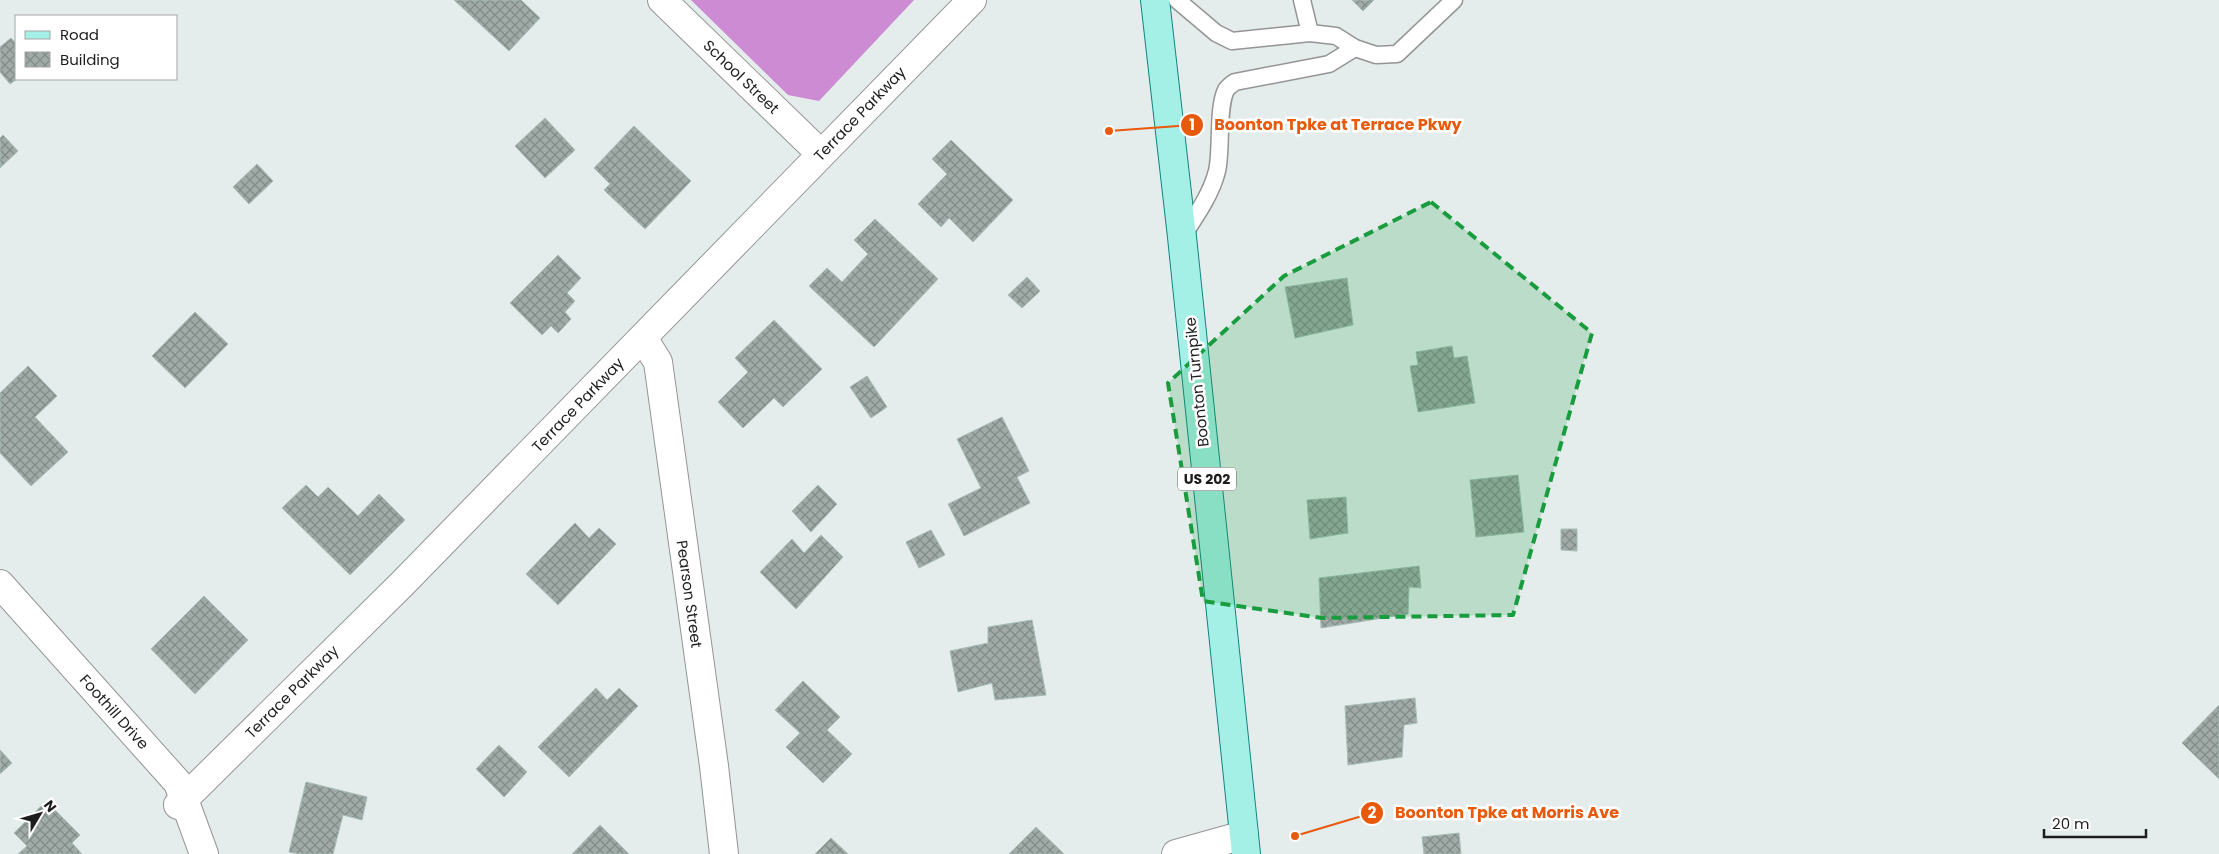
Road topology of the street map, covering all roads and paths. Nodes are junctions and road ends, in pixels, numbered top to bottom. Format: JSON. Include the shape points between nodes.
{"nodes":[{"id":1,"x":662,"y":0,"type":"edge"},
{"id":2,"x":972,"y":0,"type":"edge"},
{"id":3,"x":1155,"y":0,"type":"edge"},
{"id":4,"x":1177,"y":0,"type":"edge"},
{"id":5,"x":1302,"y":0,"type":"edge"},
{"id":6,"x":1454,"y":0,"type":"edge"},
{"id":7,"x":1310,"y":33,"type":"junction"},
{"id":8,"x":1356,"y":48,"type":"junction"},
{"id":9,"x":821,"y":154,"type":"junction"},
{"id":10,"x":1182,"y":237,"type":"junction"},
{"id":11,"x":643,"y":338,"type":"junction"},
{"id":12,"x":0,"y":584,"type":"edge"},
{"id":13,"x":181,"y":802,"type":"junction"},
{"id":14,"x":1245,"y":845,"type":"edge"},
{"id":15,"x":204,"y":854,"type":"edge"},
{"id":16,"x":724,"y":854,"type":"edge"},
{"id":17,"x":1176,"y":854,"type":"edge"}],
"edges":[{"from":1,"to":9,"type":"street","name":"School Street"},
{"from":2,"to":9,"type":"street","name":"Terrace Parkway"},
{"from":3,"to":10,"type":"main road","name":"Boonton Turnpike","number":"US 202"},
{"from":4,"to":7,"type":"lane","via":[[1216,33],[1232,41]]},
{"from":5,"to":7,"type":"lane"},
{"from":6,"to":8,"type":"lane","via":[[1397,54],[1376,55]]},
{"from":7,"to":8,"type":"lane","via":[[1336,36]]},
{"from":8,"to":10,"type":"lane","via":[[1329,64],[1235,82],[1226,90],[1216,172],[1204,202]]},
{"from":9,"to":11,"type":"street","name":"Terrace Parkway"},
{"from":10,"to":14,"type":"main road","name":"Boonton Turnpike","number":"US 202"},
{"from":11,"to":13,"type":"street","name":"Terrace Parkway"},
{"from":11,"to":16,"type":"street","name":"Pearson Street","via":[[658,362]]},
{"from":12,"to":13,"type":"street","name":"Foothill Drive","via":[[178,783]]},
{"from":13,"to":15,"type":"street","name":"Foothill Drive"},
{"from":14,"to":17,"type":"street"}]}
